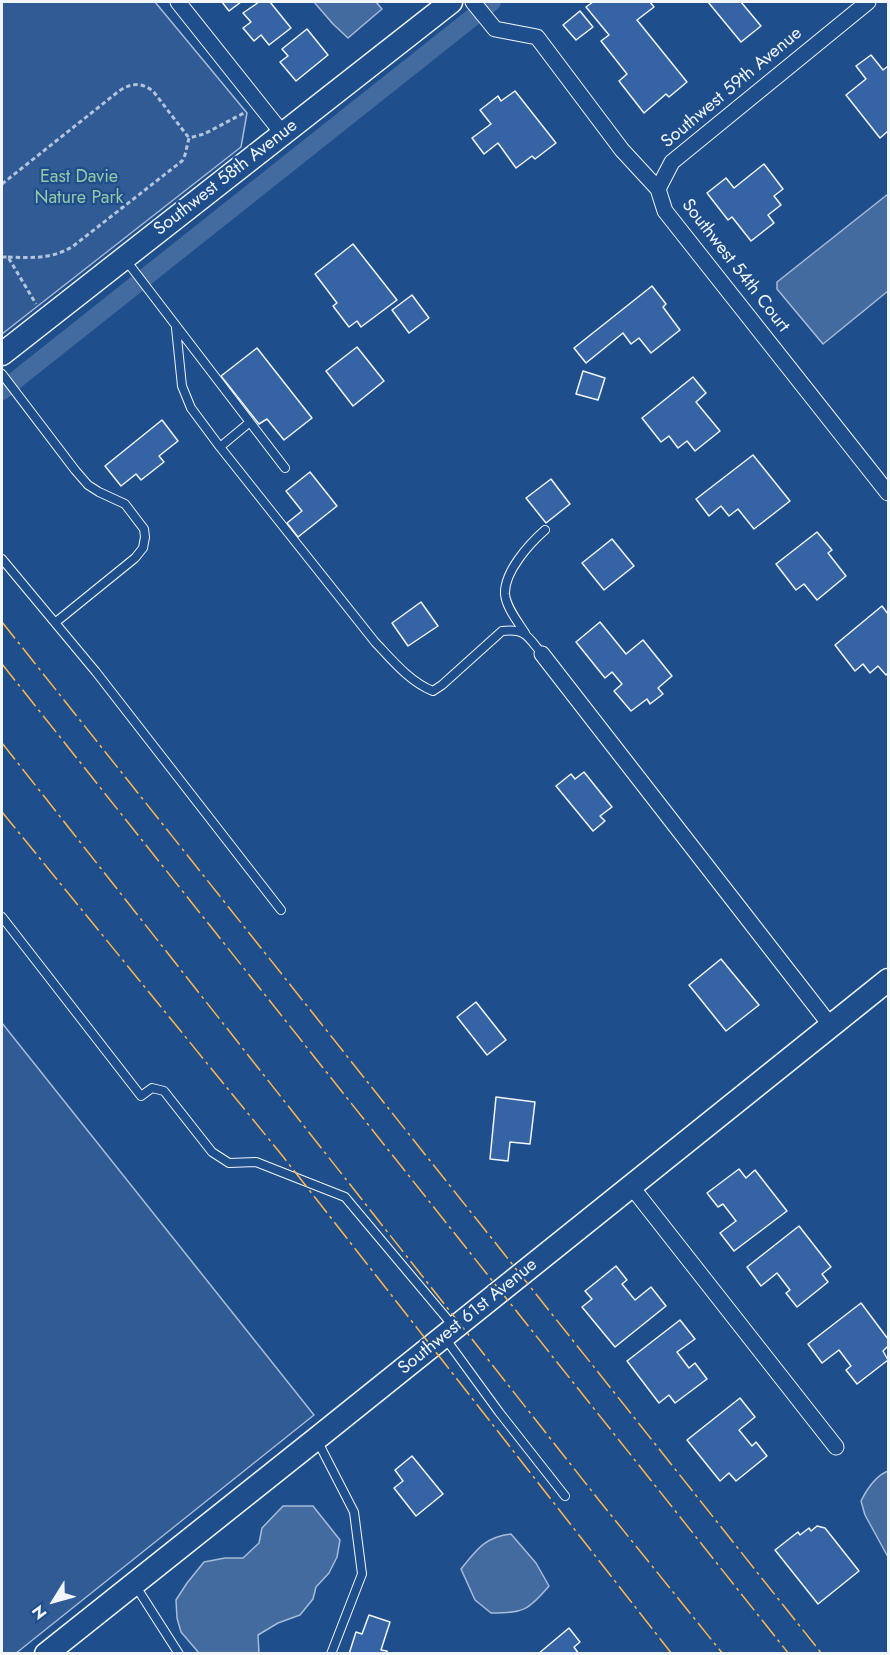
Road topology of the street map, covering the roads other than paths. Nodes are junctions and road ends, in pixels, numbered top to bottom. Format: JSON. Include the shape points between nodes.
{"nodes":[{"id":1,"x":178,"y":2,"type":"edge"},
{"id":2,"x":451,"y":2,"type":"edge"},
{"id":3,"x":473,"y":2,"type":"edge"},
{"id":4,"x":868,"y":2,"type":"edge"},
{"id":5,"x":283,"y":134,"type":"junction"},
{"id":6,"x":658,"y":189,"type":"junction"},
{"id":7,"x":124,"y":258,"type":"junction"},
{"id":8,"x":176,"y":328,"type":"junction"},
{"id":9,"x":2,"y":354,"type":"edge"},
{"id":10,"x":2,"y":374,"type":"edge"},
{"id":11,"x":250,"y":423,"type":"junction"},
{"id":12,"x":220,"y":447,"type":"junction"},
{"id":13,"x":285,"y":468,"type":"dead end"},
{"id":14,"x":888,"y":493,"type":"edge"},
{"id":15,"x":544,"y":530,"type":"dead end"},
{"id":16,"x":2,"y":559,"type":"edge"},
{"id":17,"x":56,"y":622,"type":"junction"},
{"id":18,"x":525,"y":633,"type":"junction"},
{"id":19,"x":542,"y":654,"type":"joint"},
{"id":20,"x":281,"y":910,"type":"dead end"},
{"id":21,"x":2,"y":917,"type":"edge"},
{"id":22,"x":888,"y":980,"type":"edge"},
{"id":23,"x":831,"y":1026,"type":"junction"},
{"id":24,"x":631,"y":1186,"type":"junction"},
{"id":25,"x":449,"y":1333,"type":"junction"},
{"id":26,"x":316,"y":1440,"type":"junction"},
{"id":27,"x":836,"y":1447,"type":"dead end"},
{"id":28,"x":566,"y":1496,"type":"dead end"},
{"id":29,"x":134,"y":1584,"type":"junction"},
{"id":30,"x":46,"y":1653,"type":"edge"},
{"id":31,"x":179,"y":1653,"type":"edge"},
{"id":32,"x":331,"y":1653,"type":"edge"}],
"edges":[{"from":1,"to":5,"type":"street"},
{"from":2,"to":5,"type":"street","name":"Southwest 58th Avenue"},
{"from":3,"to":6,"type":"street","name":"Southwest 54th Court","via":[[495,29],[537,37],[622,150]]},
{"from":4,"to":6,"type":"street","name":"Southwest 59th Avenue","via":[[672,162]]},
{"from":5,"to":7,"type":"street","name":"Southwest 58th Avenue"},
{"from":6,"to":14,"type":"street","name":"Southwest 54th Court","via":[[665,211]]},
{"from":7,"to":8,"type":"lane"},
{"from":7,"to":9,"type":"street","name":"Southwest 58th Avenue"},
{"from":8,"to":11,"type":"lane"},
{"from":8,"to":12,"type":"lane","via":[[182,386],[191,408]]},
{"from":10,"to":17,"type":"lane","via":[[75,470],[99,492],[125,504],[144,529],[143,548],[135,558]]},
{"from":11,"to":12,"type":"lane"},
{"from":11,"to":13,"type":"lane"},
{"from":12,"to":18,"type":"lane","via":[[375,642],[424,688],[434,692],[502,631]]},
{"from":15,"to":18,"type":"lane","via":[[531,542],[509,576],[505,595]]},
{"from":16,"to":17,"type":"lane"},
{"from":17,"to":20,"type":"lane"},
{"from":18,"to":19,"type":"lane"},
{"from":19,"to":23,"type":"street"},
{"from":21,"to":25,"type":"lane","via":[[141,1096],[152,1088],[164,1091],[212,1152],[229,1163],[256,1162],[345,1197]]},
{"from":22,"to":23,"type":"street","name":"Southwest 61st Avenue"},
{"from":23,"to":24,"type":"street","name":"Southwest 61st Avenue"},
{"from":24,"to":25,"type":"street","name":"Southwest 61st Avenue"},
{"from":24,"to":27,"type":"street"},
{"from":25,"to":26,"type":"street","name":"Southwest 61st Avenue"},
{"from":25,"to":28,"type":"lane","via":[[500,1412]]},
{"from":26,"to":29,"type":"street","name":"Southwest 61st Avenue"},
{"from":26,"to":32,"type":"lane","via":[[354,1512],[362,1574]]},
{"from":29,"to":30,"type":"street","name":"Southwest 61st Avenue"},
{"from":29,"to":31,"type":"lane"}]}
